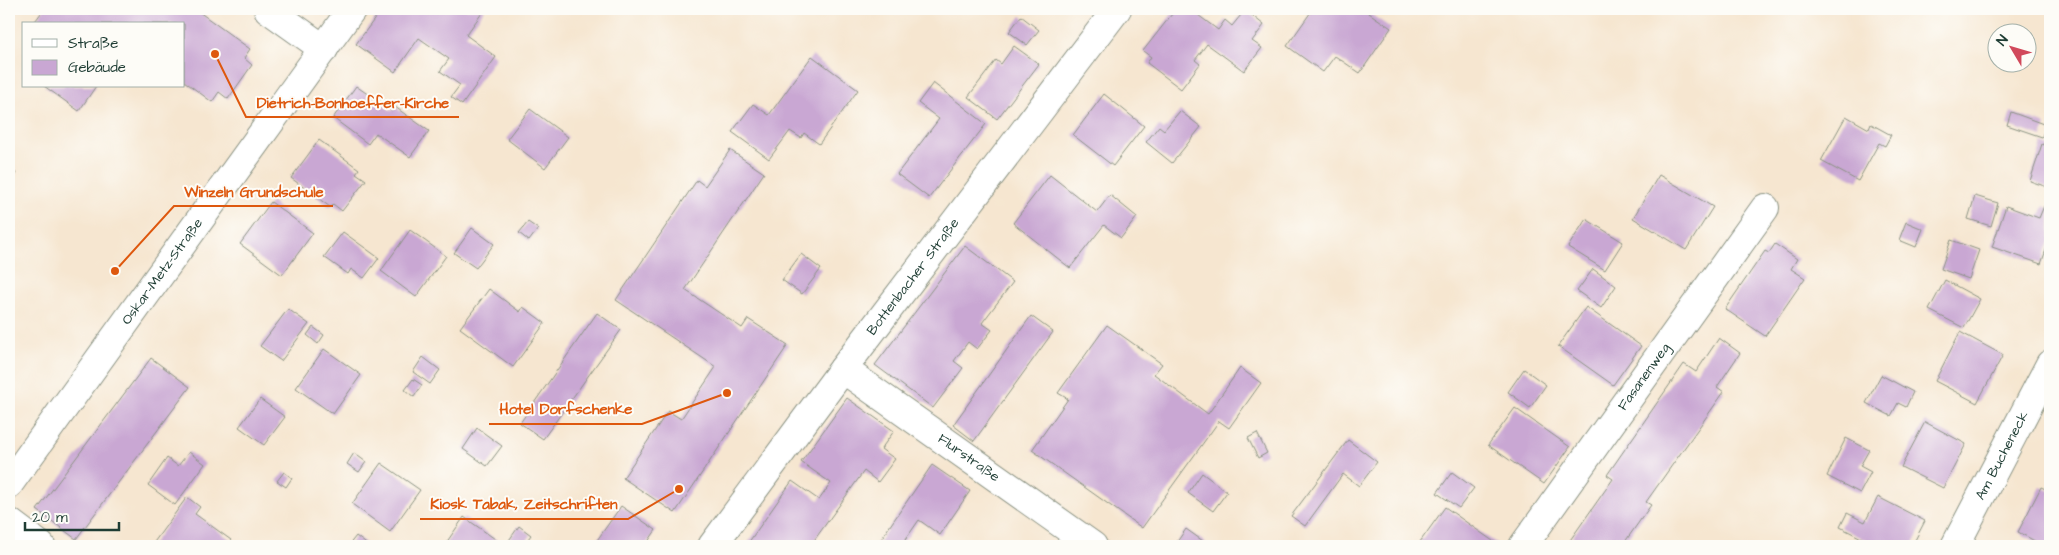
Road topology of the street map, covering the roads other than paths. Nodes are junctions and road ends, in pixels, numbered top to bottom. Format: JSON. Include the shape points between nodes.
{"nodes":[{"id":1,"x":268,"y":9,"type":"edge"},
{"id":2,"x":352,"y":9,"type":"edge"},
{"id":3,"x":1117,"y":9,"type":"edge"},
{"id":4,"x":324,"y":49,"type":"junction"},
{"id":5,"x":1765,"y":208,"type":"dead end"},
{"id":6,"x":2050,"y":364,"type":"edge"},
{"id":7,"x":843,"y":369,"type":"junction"},
{"id":8,"x":9,"y":484,"type":"edge"},
{"id":9,"x":9,"y":522,"type":"edge"},
{"id":10,"x":40,"y":546,"type":"edge"},
{"id":11,"x":712,"y":546,"type":"edge"},
{"id":12,"x":1093,"y":546,"type":"edge"},
{"id":13,"x":1523,"y":546,"type":"edge"},
{"id":14,"x":1955,"y":546,"type":"edge"}],
"edges":[{"from":1,"to":4,"type":"street"},
{"from":2,"to":4,"type":"street","name":"Oskar-Metz-Straße"},
{"from":3,"to":7,"type":"street","name":"Bottenbacher Straße"},
{"from":4,"to":8,"type":"street","name":"Oskar-Metz-Straße"},
{"from":5,"to":13,"type":"street","name":"Fasanenweg"},
{"from":6,"to":14,"type":"street","name":"Am Bucheneck"},
{"from":7,"to":11,"type":"street","name":"Bottenbacher Straße"},
{"from":7,"to":12,"type":"street","name":"Flurstraße"},
{"from":9,"to":10,"type":"street"}]}
